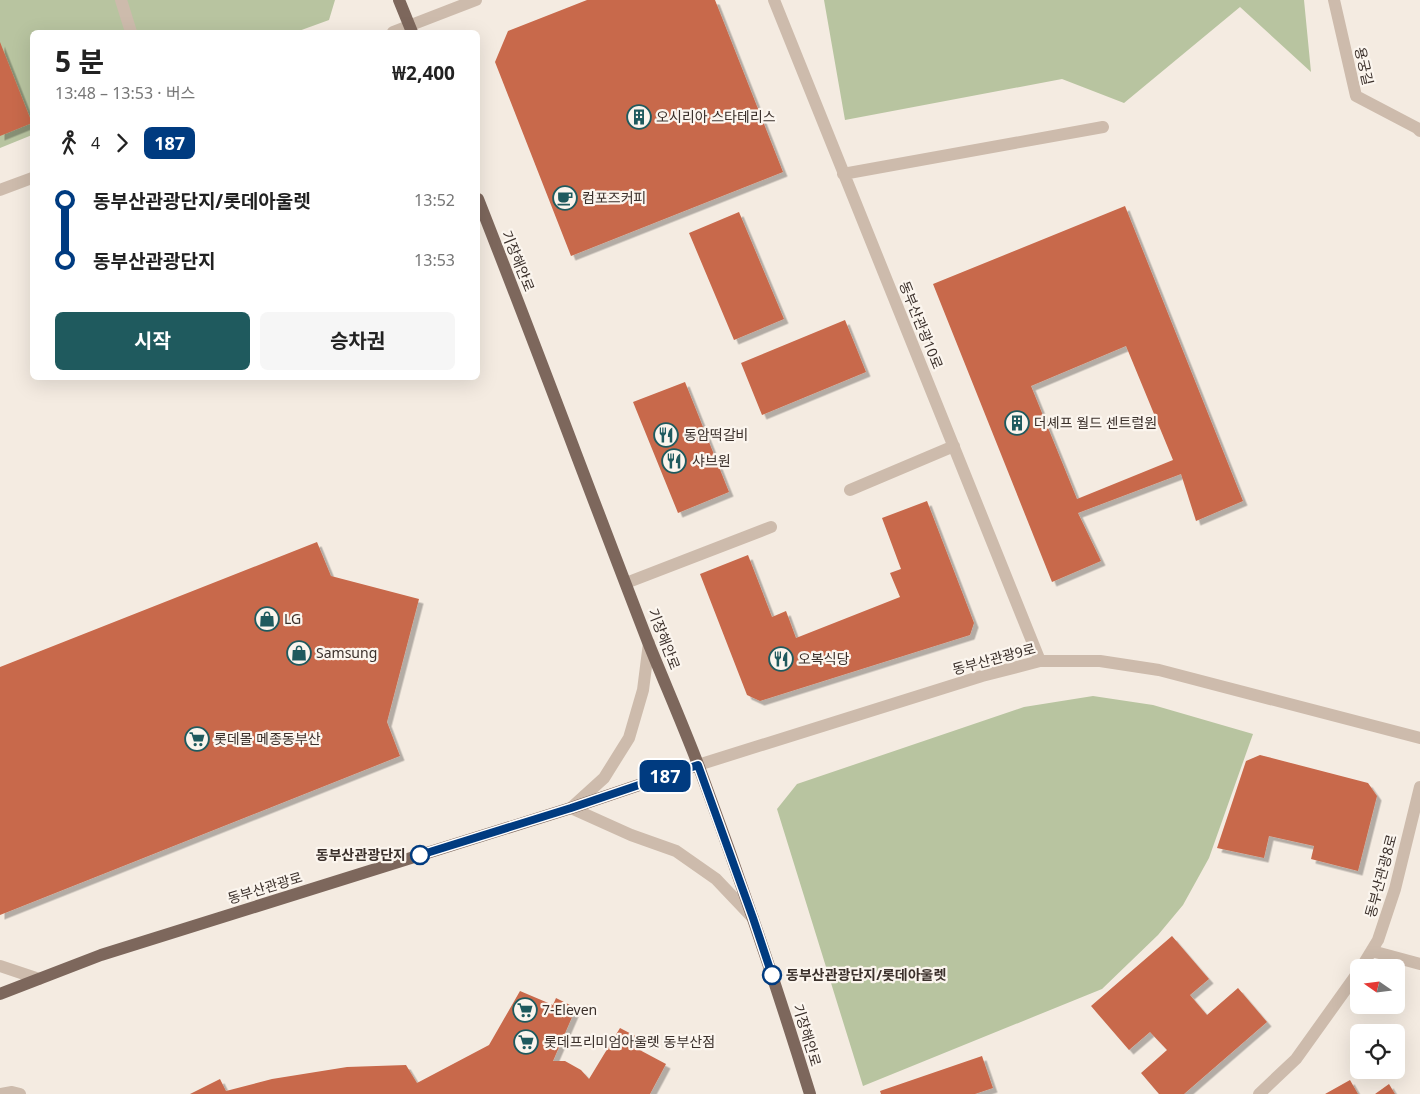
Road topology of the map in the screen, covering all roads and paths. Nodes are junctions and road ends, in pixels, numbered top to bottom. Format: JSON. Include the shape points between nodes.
{"nodes":[{"id":1,"x":121,"y":0,"type":"edge"},
{"id":2,"x":399,"y":0,"type":"edge"},
{"id":3,"x":476,"y":0,"type":"edge"},
{"id":4,"x":774,"y":0,"type":"edge"},
{"id":5,"x":1334,"y":0,"type":"edge"},
{"id":6,"x":410,"y":29,"type":"edge"},
{"id":7,"x":131,"y":30,"type":"edge"},
{"id":8,"x":1103,"y":127,"type":"dead end"},
{"id":9,"x":1420,"y":131,"type":"edge"},
{"id":10,"x":844,"y":174,"type":"junction"},
{"id":11,"x":30,"y":179,"type":"edge"},
{"id":12,"x":0,"y":190,"type":"edge"},
{"id":13,"x":480,"y":204,"type":"edge"},
{"id":14,"x":954,"y":446,"type":"junction"},
{"id":15,"x":850,"y":490,"type":"dead end"},
{"id":16,"x":772,"y":527,"type":"dead end"},
{"id":17,"x":626,"y":584,"type":"junction"},
{"id":18,"x":649,"y":643,"type":"junction"},
{"id":19,"x":1040,"y":661,"type":"junction"},
{"id":20,"x":1420,"y":738,"type":"edge"},
{"id":21,"x":698,"y":765,"type":"junction"},
{"id":22,"x":1420,"y":787,"type":"edge"},
{"id":23,"x":571,"y":808,"type":"junction"},
{"id":24,"x":753,"y":918,"type":"junction"},
{"id":25,"x":1372,"y":951,"type":"junction"},
{"id":26,"x":1367,"y":959,"type":"edge"},
{"id":27,"x":1420,"y":964,"type":"edge"},
{"id":28,"x":0,"y":966,"type":"edge"},
{"id":29,"x":38,"y":979,"type":"junction"},
{"id":30,"x":1350,"y":984,"type":"edge"},
{"id":31,"x":0,"y":994,"type":"edge"},
{"id":32,"x":0,"y":1094,"type":"edge"},
{"id":33,"x":20,"y":1094,"type":"edge"},
{"id":34,"x":810,"y":1094,"type":"edge"},
{"id":35,"x":1259,"y":1094,"type":"edge"}],
"edges":[{"from":1,"to":7,"type":"street"},
{"from":2,"to":6,"type":"main road"},
{"from":3,"to":6,"type":"street"},
{"from":4,"to":10,"type":"street","name":"동부산관광10로"},
{"from":5,"to":9,"type":"street","name":"용궁길","via":[[1356,96]]},
{"from":8,"to":10,"type":"street"},
{"from":10,"to":14,"type":"street","name":"동부산관광10로"},
{"from":11,"to":12,"type":"street"},
{"from":13,"to":17,"type":"main road","name":"기장해안로"},
{"from":14,"to":15,"type":"street"},
{"from":14,"to":19,"type":"street","name":"동부산관광10로"},
{"from":16,"to":17,"type":"street"},
{"from":17,"to":18,"type":"main road","name":"기장해안로"},
{"from":18,"to":21,"type":"main road","name":"기장해안로"},
{"from":18,"to":23,"type":"street","name":"동부산관광로","via":[[643,690],[629,738],[604,778]]},
{"from":19,"to":20,"type":"street","name":"동부산관광9로","via":[[1100,661],[1159,670]]},
{"from":19,"to":21,"type":"street","name":"동부산관광9로","via":[[982,676]]},
{"from":21,"to":23,"type":"main road","name":"동부산관광로"},
{"from":21,"to":24,"type":"main road","name":"기장해안로"},
{"from":22,"to":25,"type":"street","name":"동부산관광8로","via":[[1395,889]]},
{"from":23,"to":24,"type":"street","via":[[676,851],[716,878]]},
{"from":23,"to":29,"type":"main road","name":"동부산관광로","via":[[101,955]]},
{"from":24,"to":34,"type":"main road","name":"기장해안로"},
{"from":25,"to":26,"type":"street","name":"동부산관광8로"},
{"from":25,"to":27,"type":"street"},
{"from":28,"to":29,"type":"street"},
{"from":29,"to":31,"type":"main road","name":"동부산관광로"},
{"from":30,"to":35,"type":"street","via":[[1296,1059]]},
{"from":32,"to":33,"type":"street"}]}
